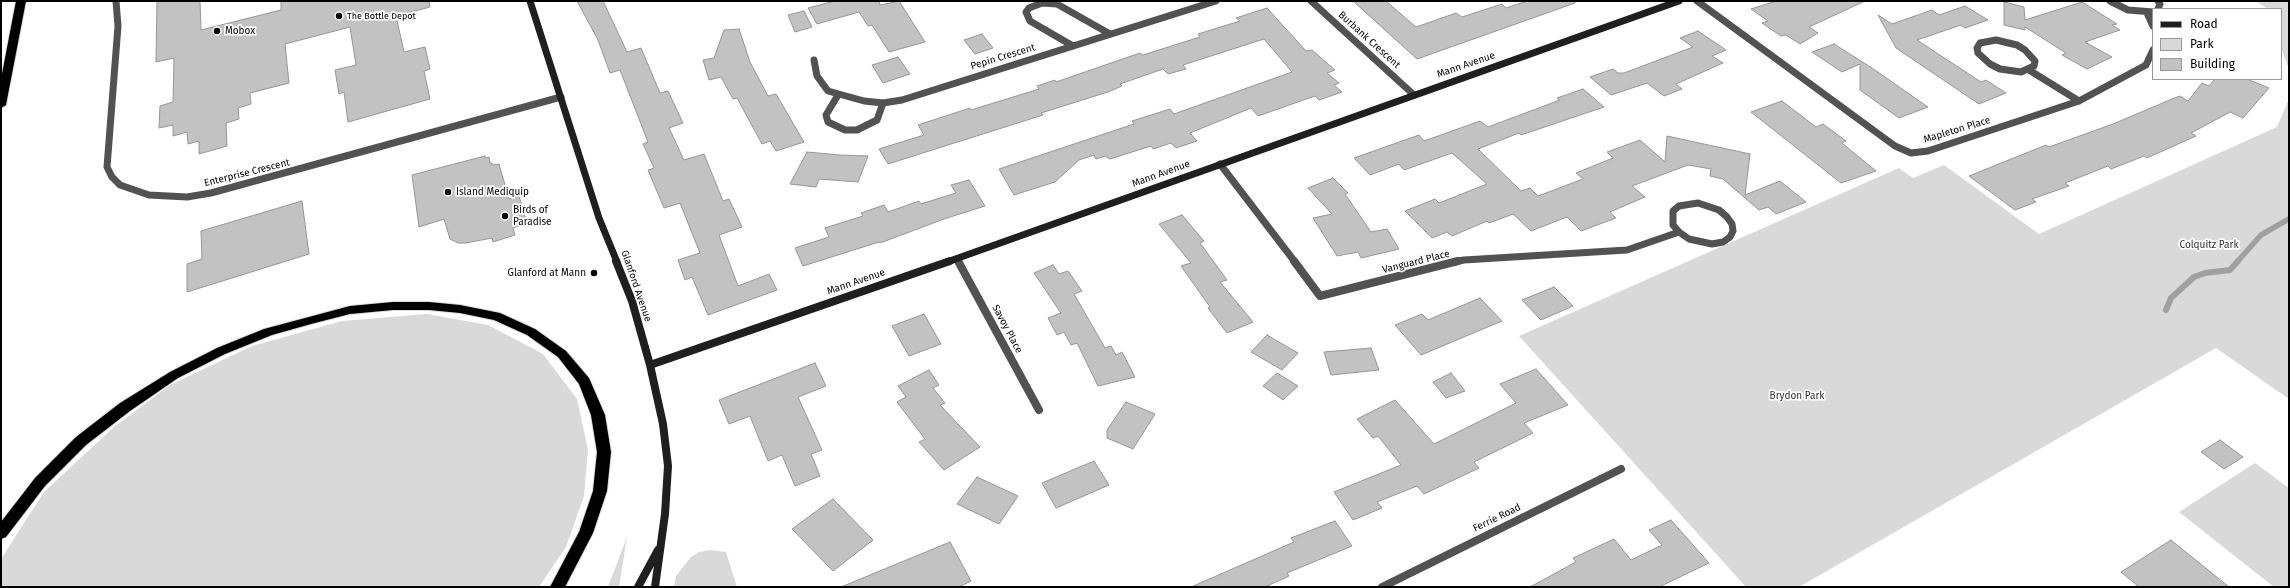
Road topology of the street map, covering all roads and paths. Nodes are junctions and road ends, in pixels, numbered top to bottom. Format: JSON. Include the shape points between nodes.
{"nodes":[{"id":1,"x":21,"y":1,"type":"edge"},
{"id":2,"x":116,"y":1,"type":"edge"},
{"id":3,"x":530,"y":1,"type":"edge"},
{"id":4,"x":1216,"y":1,"type":"edge"},
{"id":5,"x":1311,"y":1,"type":"edge"},
{"id":6,"x":1679,"y":1,"type":"edge"},
{"id":7,"x":1697,"y":1,"type":"edge"},
{"id":8,"x":2110,"y":1,"type":"edge"},
{"id":9,"x":2150,"y":12,"type":"edge"},
{"id":10,"x":2152,"y":22,"type":"edge"},
{"id":11,"x":1110,"y":34,"type":"junction"},
{"id":12,"x":1073,"y":46,"type":"junction"},
{"id":13,"x":2152,"y":52,"type":"edge"},
{"id":14,"x":814,"y":60,"type":"dead end"},
{"id":15,"x":2029,"y":70,"type":"junction"},
{"id":16,"x":838,"y":95,"type":"junction"},
{"id":17,"x":1414,"y":95,"type":"junction"},
{"id":18,"x":561,"y":97,"type":"junction"},
{"id":19,"x":2079,"y":101,"type":"junction"},
{"id":20,"x":884,"y":103,"type":"junction"},
{"id":21,"x":1,"y":105,"type":"edge"},
{"id":22,"x":1220,"y":164,"type":"junction"},
{"id":23,"x":1679,"y":232,"type":"junction"},
{"id":24,"x":957,"y":259,"type":"junction"},
{"id":25,"x":650,"y":365,"type":"junction"},
{"id":26,"x":1038,"y":410,"type":"dead end"},
{"id":27,"x":1621,"y":469,"type":"dead end"},
{"id":28,"x":1,"y":533,"type":"edge"},
{"id":29,"x":661,"y":544,"type":"junction"},
{"id":30,"x":557,"y":587,"type":"edge"},
{"id":31,"x":638,"y":587,"type":"edge"},
{"id":32,"x":655,"y":587,"type":"edge"},
{"id":33,"x":1382,"y":587,"type":"edge"}],
"edges":[{"from":1,"to":21,"type":"highway"},
{"from":2,"to":18,"type":"street","name":"Enterprise Crescent","via":[[118,26],[107,167],[120,185],[149,195],[187,197],[211,193]]},
{"from":3,"to":18,"type":"main road","name":"Glanford Avenue"},
{"from":4,"to":11,"type":"street","name":"Pepin Crescent"},
{"from":5,"to":17,"type":"street","name":"Burbank Crescent"},
{"from":6,"to":17,"type":"main road","name":"Mann Avenue"},
{"from":7,"to":19,"type":"street","name":"Mapleton Place","via":[[1894,146],[1912,153],[1928,151]]},
{"from":8,"to":9,"type":"street","via":[[2128,10]]},
{"from":9,"to":10,"type":"street"},
{"from":11,"to":12,"type":"street","name":"Pepin Crescent"},
{"from":11,"to":12,"type":"street","via":[[1057,4],[1042,3],[1029,8],[1026,12],[1030,21]]},
{"from":12,"to":20,"type":"street","name":"Pepin Crescent","via":[[902,100]]},
{"from":13,"to":19,"type":"street","name":"Mapleton Place","via":[[2146,65]]},
{"from":14,"to":16,"type":"street","name":"Pepin Crescent","via":[[817,76],[828,91]]},
{"from":15,"to":15,"type":"street","via":[[2035,61],[2032,55],[2017,45],[1986,40],[1977,48],[1982,59],[1995,66],[2011,71]]},
{"from":15,"to":19,"type":"street"},
{"from":16,"to":20,"type":"street","name":"Pepin Crescent"},
{"from":16,"to":20,"type":"street","via":[[826,115],[828,122],[845,130],[863,128],[877,120]]},
{"from":17,"to":22,"type":"main road","name":"Mann Avenue"},
{"from":18,"to":25,"type":"main road","name":"Glanford Avenue","via":[[599,218],[632,301]]},
{"from":22,"to":23,"type":"street","name":"Vanguard Place","via":[[1320,296],[1464,260],[1627,250]]},
{"from":22,"to":24,"type":"main road","name":"Mann Avenue"},
{"from":23,"to":23,"type":"street","via":[[1689,239],[1712,244],[1723,242],[1733,231],[1727,216],[1719,210],[1698,203],[1679,206],[1674,211],[1672,218]]},
{"from":24,"to":25,"type":"main road","name":"Mann Avenue"},
{"from":24,"to":26,"type":"street","name":"Savoy Place"},
{"from":25,"to":29,"type":"main road","name":"Glanford Avenue","via":[[663,424],[668,466]]},
{"from":27,"to":33,"type":"street","name":"Ferrie Road"},
{"from":28,"to":30,"type":"highway","via":[[40,482],[81,441],[125,407],[174,375],[221,351],[268,332],[350,310],[393,306],[460,309],[496,316],[531,332],[562,354],[584,382],[598,415],[604,452],[600,491],[586,534]]},
{"from":29,"to":31,"type":"main road"},
{"from":29,"to":32,"type":"main road","name":"Glanford Avenue"}]}
